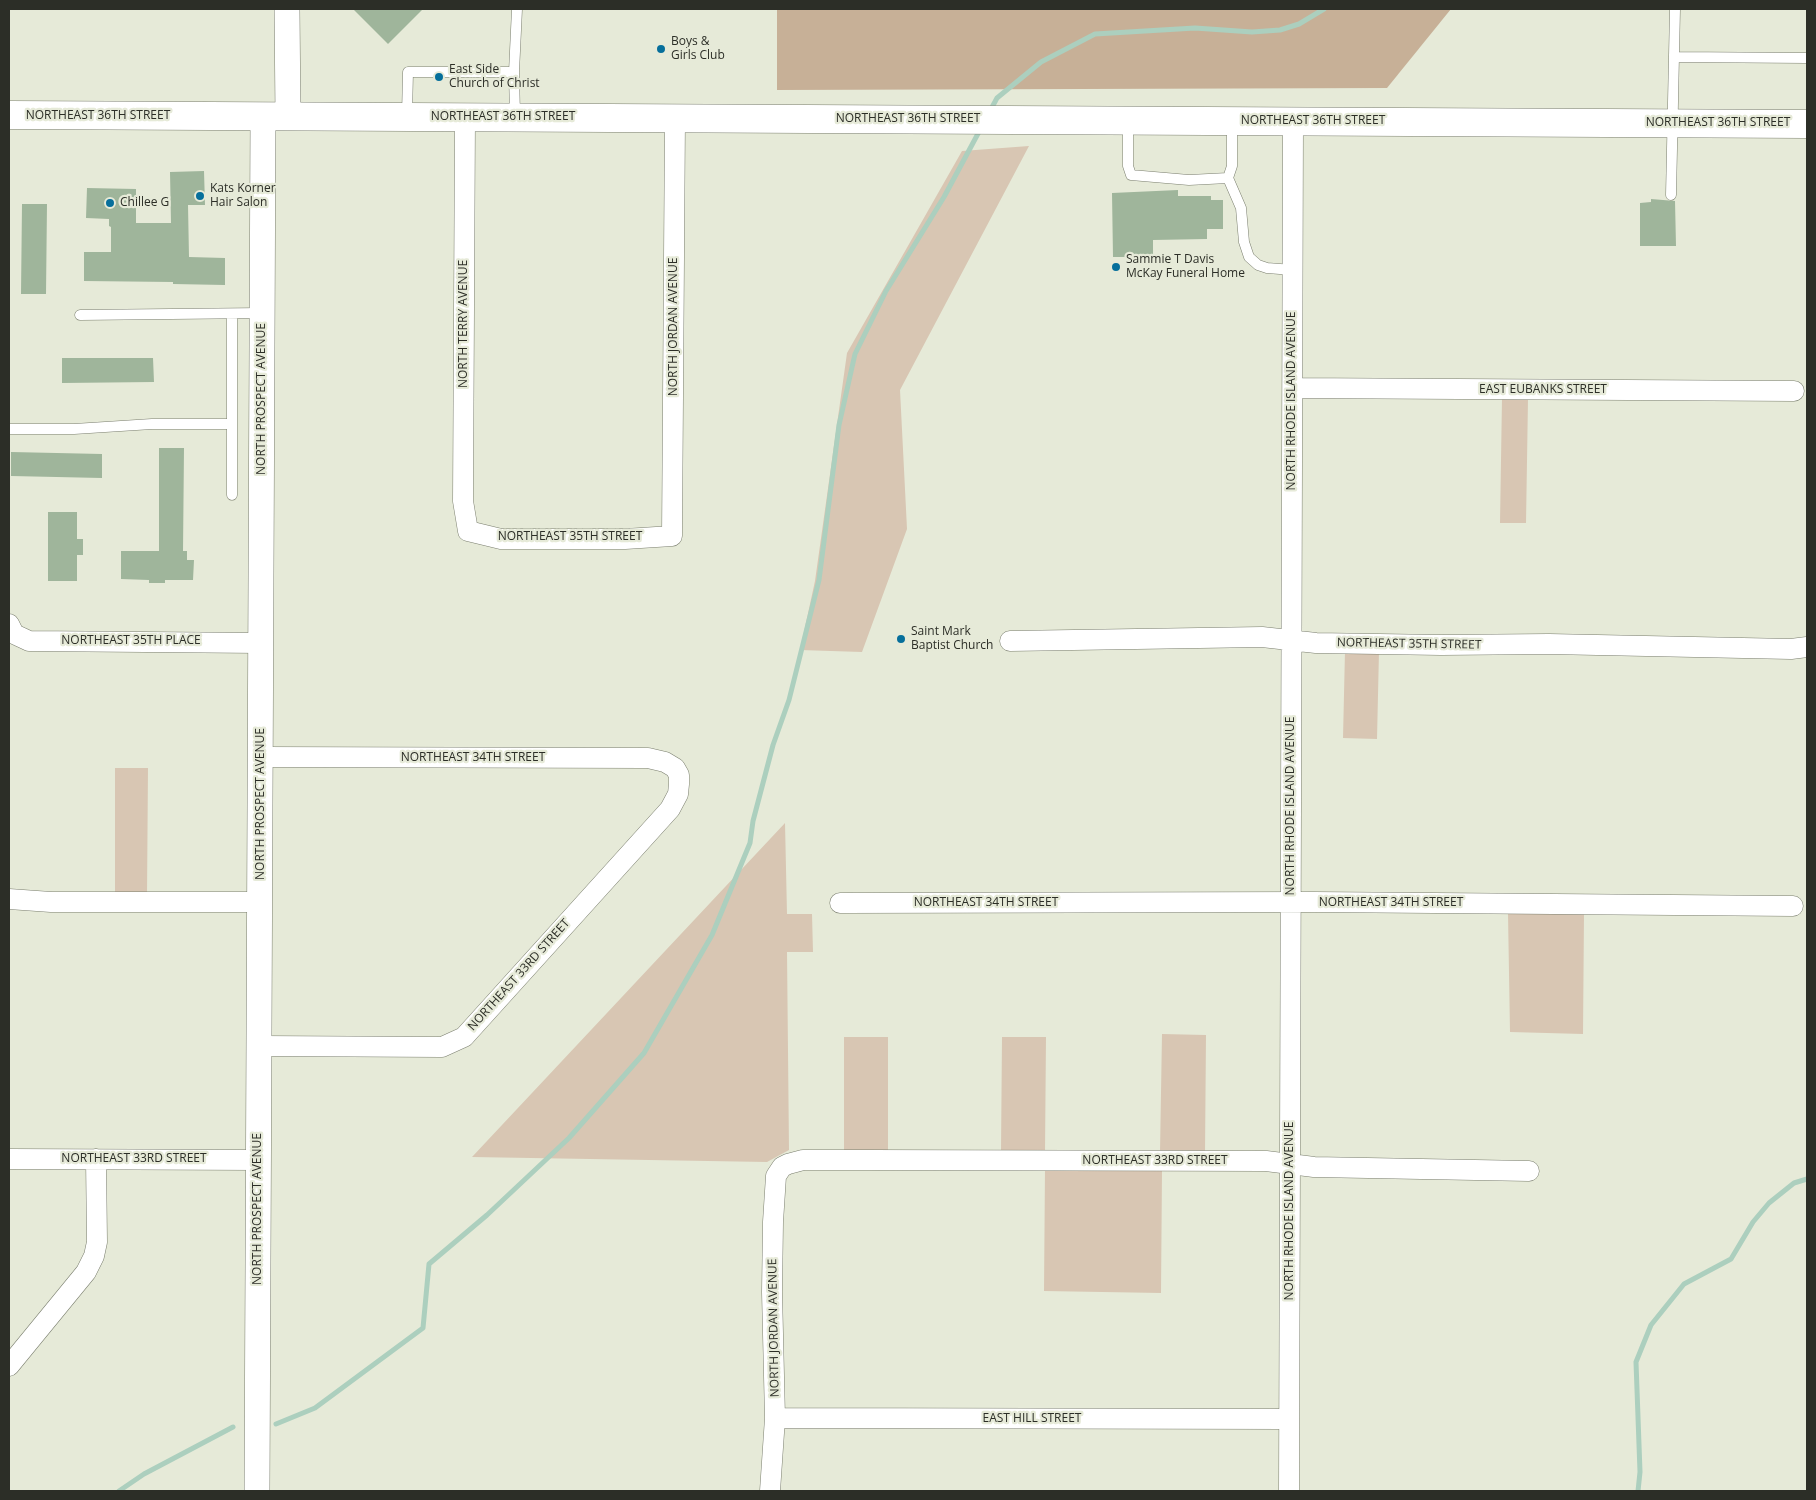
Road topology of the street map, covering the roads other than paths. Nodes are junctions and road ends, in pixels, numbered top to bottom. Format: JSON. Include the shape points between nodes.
{"nodes":[{"id":1,"x":287,"y":9,"type":"edge"},
{"id":2,"x":517,"y":9,"type":"edge"},
{"id":3,"x":1675,"y":9,"type":"edge"},
{"id":4,"x":1675,"y":57,"type":"junction"},
{"id":5,"x":1807,"y":58,"type":"edge"},
{"id":6,"x":514,"y":72,"type":"junction"},
{"id":7,"x":9,"y":115,"type":"edge"},
{"id":8,"x":275,"y":117,"type":"junction"},
{"id":9,"x":407,"y":117,"type":"junction"},
{"id":10,"x":465,"y":117,"type":"junction"},
{"id":11,"x":515,"y":117,"type":"junction"},
{"id":12,"x":675,"y":118,"type":"junction"},
{"id":13,"x":1128,"y":120,"type":"junction"},
{"id":14,"x":1232,"y":121,"type":"junction"},
{"id":15,"x":1293,"y":121,"type":"junction"},
{"id":16,"x":1672,"y":123,"type":"junction"},
{"id":17,"x":1807,"y":124,"type":"edge"},
{"id":18,"x":1228,"y":178,"type":"junction"},
{"id":19,"x":1671,"y":195,"type":"dead end"},
{"id":20,"x":1292,"y":270,"type":"junction"},
{"id":21,"x":262,"y":313,"type":"junction"},
{"id":22,"x":232,"y":314,"type":"junction"},
{"id":23,"x":80,"y":315,"type":"dead end"},
{"id":24,"x":1292,"y":388,"type":"junction"},
{"id":25,"x":1794,"y":391,"type":"dead end"},
{"id":26,"x":232,"y":424,"type":"junction"},
{"id":27,"x":9,"y":429,"type":"edge"},
{"id":28,"x":232,"y":495,"type":"dead end"},
{"id":29,"x":468,"y":531,"type":"joint"},
{"id":30,"x":672,"y":536,"type":"joint"},
{"id":31,"x":9,"y":624,"type":"edge"},
{"id":32,"x":1291,"y":640,"type":"junction"},
{"id":33,"x":1010,"y":641,"type":"dead end"},
{"id":34,"x":261,"y":643,"type":"junction"},
{"id":35,"x":1807,"y":647,"type":"edge"},
{"id":36,"x":261,"y":757,"type":"junction"},
{"id":37,"x":679,"y":775,"type":"joint"},
{"id":38,"x":9,"y":900,"type":"edge"},
{"id":39,"x":260,"y":902,"type":"junction"},
{"id":40,"x":1291,"y":902,"type":"junction"},
{"id":41,"x":840,"y":903,"type":"dead end"},
{"id":42,"x":1793,"y":906,"type":"dead end"},
{"id":43,"x":260,"y":1046,"type":"junction"},
{"id":44,"x":9,"y":1159,"type":"edge"},
{"id":45,"x":96,"y":1159,"type":"junction"},
{"id":46,"x":259,"y":1160,"type":"junction"},
{"id":47,"x":1290,"y":1164,"type":"junction"},
{"id":48,"x":782,"y":1167,"type":"joint"},
{"id":49,"x":1529,"y":1171,"type":"dead end"},
{"id":50,"x":9,"y":1366,"type":"edge"},
{"id":51,"x":775,"y":1418,"type":"junction"},
{"id":52,"x":1289,"y":1419,"type":"junction"},
{"id":53,"x":257,"y":1491,"type":"edge"},
{"id":54,"x":770,"y":1491,"type":"edge"},
{"id":55,"x":1289,"y":1491,"type":"edge"}],
"edges":[{"from":1,"to":8,"type":"street","name":"NORTH PROSPECT AVENUE"},
{"from":2,"to":6,"type":"lane"},
{"from":3,"to":4,"type":"lane"},
{"from":4,"to":5,"type":"lane"},
{"from":4,"to":16,"type":"lane"},
{"from":6,"to":9,"type":"lane","via":[[408,72]]},
{"from":6,"to":11,"type":"lane"},
{"from":7,"to":8,"type":"main road","name":"NORTHEAST 36TH STREET"},
{"from":8,"to":9,"type":"main road","name":"NORTHEAST 36TH STREET"},
{"from":8,"to":21,"type":"street","name":"NORTH PROSPECT AVENUE"},
{"from":9,"to":10,"type":"main road","name":"NORTHEAST 36TH STREET"},
{"from":10,"to":11,"type":"main road","name":"NORTHEAST 36TH STREET"},
{"from":10,"to":29,"type":"street","name":"NORTH TERRY AVENUE","via":[[463,501]]},
{"from":11,"to":12,"type":"main road","name":"NORTHEAST 36TH STREET"},
{"from":12,"to":13,"type":"main road","name":"NORTHEAST 36TH STREET"},
{"from":12,"to":30,"type":"street","name":"NORTH JORDAN AVENUE"},
{"from":13,"to":14,"type":"main road","name":"NORTHEAST 36TH STREET"},
{"from":13,"to":18,"type":"lane","via":[[1128,166],[1131,175],[1188,180]]},
{"from":14,"to":15,"type":"main road","name":"NORTHEAST 36TH STREET"},
{"from":14,"to":18,"type":"lane","via":[[1232,166]]},
{"from":15,"to":16,"type":"main road","name":"NORTHEAST 36TH STREET"},
{"from":15,"to":20,"type":"street","name":"NORTH RHODE ISLAND AVENUE"},
{"from":16,"to":17,"type":"main road","name":"NORTHEAST 36TH STREET"},
{"from":16,"to":19,"type":"lane"},
{"from":18,"to":20,"type":"lane","via":[[1241,208],[1244,242],[1249,257],[1267,268]]},
{"from":20,"to":24,"type":"street","name":"NORTH RHODE ISLAND AVENUE"},
{"from":21,"to":22,"type":"lane"},
{"from":21,"to":34,"type":"street","name":"NORTH PROSPECT AVENUE"},
{"from":22,"to":23,"type":"lane"},
{"from":22,"to":26,"type":"lane"},
{"from":24,"to":25,"type":"street","name":"EAST EUBANKS STREET"},
{"from":24,"to":32,"type":"street","name":"NORTH RHODE ISLAND AVENUE"},
{"from":26,"to":27,"type":"lane"},
{"from":26,"to":28,"type":"lane"},
{"from":29,"to":30,"type":"street","name":"NORTHEAST 35TH STREET","via":[[501,539]]},
{"from":31,"to":34,"type":"street","name":"NORTHEAST 35TH PLACE","via":[[14,634],[29,641]]},
{"from":32,"to":33,"type":"street","name":"NORTHEAST 35TH STREET","via":[[1262,637]]},
{"from":32,"to":35,"type":"street","name":"NORTHEAST 35TH STREET","via":[[1431,645]]},
{"from":32,"to":40,"type":"street","name":"NORTH RHODE ISLAND AVENUE"},
{"from":34,"to":36,"type":"street","name":"NORTH PROSPECT AVENUE"},
{"from":36,"to":37,"type":"street","name":"NORTHEAST 34TH STREET","via":[[648,758],[666,762]]},
{"from":36,"to":39,"type":"street","name":"NORTH PROSPECT AVENUE"},
{"from":37,"to":43,"type":"street","name":"NORTHEAST 33RD STREET","via":[[678,794],[670,809],[464,1037],[442,1047]]},
{"from":38,"to":39,"type":"street"},
{"from":39,"to":43,"type":"street","name":"NORTH PROSPECT AVENUE"},
{"from":40,"to":41,"type":"street","name":"NORTHEAST 34TH STREET"},
{"from":40,"to":42,"type":"street","name":"NORTHEAST 34TH STREET"},
{"from":40,"to":47,"type":"street","name":"NORTH RHODE ISLAND AVENUE"},
{"from":43,"to":46,"type":"street","name":"NORTH PROSPECT AVENUE"},
{"from":44,"to":45,"type":"street","name":"NORTHEAST 33RD STREET"},
{"from":45,"to":46,"type":"street","name":"NORTHEAST 33RD STREET"},
{"from":45,"to":50,"type":"street","via":[[97,1242],[94,1256],[86,1272]]},
{"from":46,"to":53,"type":"street","name":"NORTH PROSPECT AVENUE"},
{"from":47,"to":48,"type":"street","name":"NORTHEAST 33RD STREET","via":[[1256,1161],[803,1160]]},
{"from":47,"to":49,"type":"street","name":"NORTHEAST 33RD STREET"},
{"from":47,"to":52,"type":"street","name":"NORTH RHODE ISLAND AVENUE"},
{"from":48,"to":51,"type":"street","name":"NORTH JORDAN AVENUE","via":[[776,1176],[773,1222]]},
{"from":51,"to":52,"type":"street","name":"EAST HILL STREET"},
{"from":51,"to":54,"type":"street","name":"NORTH JORDAN AVENUE"},
{"from":52,"to":55,"type":"street","name":"NORTH RHODE ISLAND AVENUE"}]}
